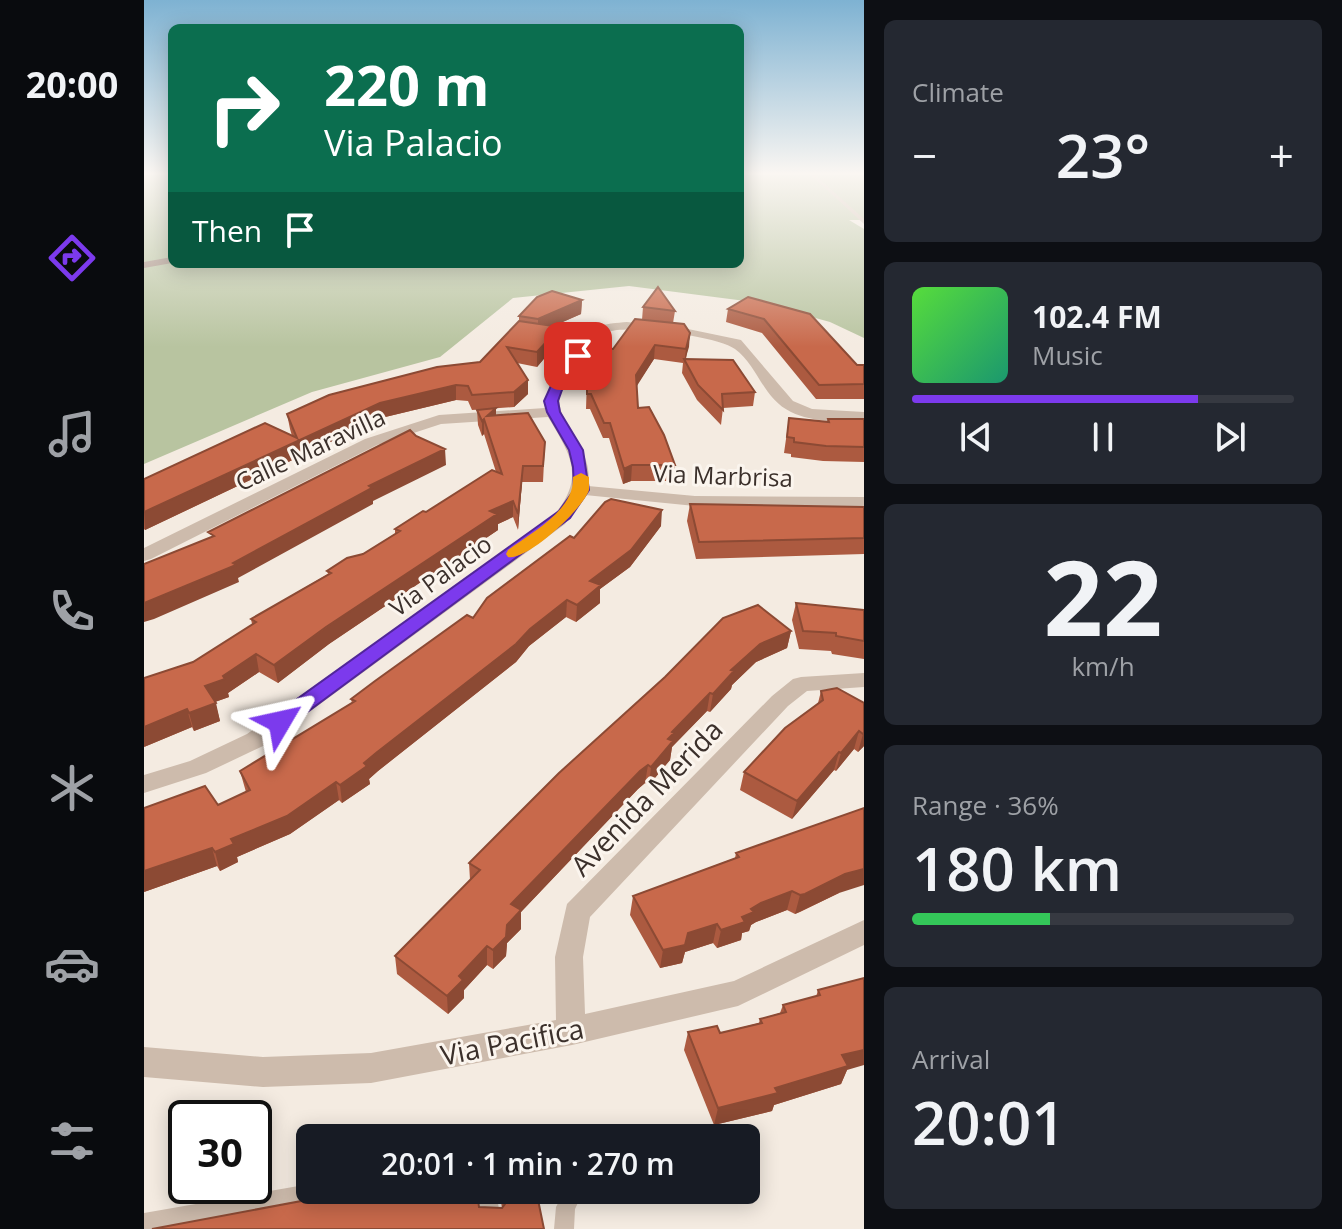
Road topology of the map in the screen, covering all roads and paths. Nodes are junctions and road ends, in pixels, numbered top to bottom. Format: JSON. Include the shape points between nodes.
{"nodes":[{"id":1,"x":168,"y":253,"type":"edge"},
{"id":2,"x":144,"y":257,"type":"edge"},
{"id":3,"x":168,"y":261,"type":"edge"},
{"id":4,"x":144,"y":265,"type":"edge"},
{"id":5,"x":553,"y":412,"type":"junction"},
{"id":6,"x":864,"y":417,"type":"edge"},
{"id":7,"x":582,"y":490,"type":"junction"},
{"id":8,"x":864,"y":502,"type":"edge"},
{"id":9,"x":144,"y":555,"type":"edge"},
{"id":10,"x":864,"y":680,"type":"edge"},
{"id":11,"x":144,"y":784,"type":"edge"},
{"id":12,"x":864,"y":932,"type":"edge"},
{"id":13,"x":572,"y":1031,"type":"junction"},
{"id":14,"x":144,"y":1062,"type":"edge"},
{"id":15,"x":296,"y":1196,"type":"edge"},
{"id":16,"x":489,"y":1204,"type":"edge"},
{"id":17,"x":568,"y":1204,"type":"edge"},
{"id":18,"x":144,"y":1223,"type":"edge"},
{"id":19,"x":492,"y":1229,"type":"edge"},
{"id":20,"x":564,"y":1229,"type":"edge"}],
"edges":[{"from":1,"to":2,"type":"main road"},
{"from":3,"to":4,"type":"main road"},
{"from":5,"to":6,"type":"street","via":[[551,401],[566,369],[599,332],[615,326],[736,343],[787,406],[822,416]]},
{"from":5,"to":7,"type":"street","via":[[576,450]]},
{"from":5,"to":9,"type":"street","name":"Calle Maravilla","via":[[439,420],[371,442]]},
{"from":7,"to":8,"type":"street","name":"Via Marbrisa","via":[[695,501]]},
{"from":7,"to":11,"type":"street","name":"Via Palacio","via":[[554,525],[255,740],[198,767]]},
{"from":10,"to":13,"type":"street","name":"Avenida Merida","via":[[801,684],[790,692],[577,912],[568,947]]},
{"from":12,"to":13,"type":"street","name":"Via Pacifica","via":[[738,993]]},
{"from":13,"to":14,"type":"street","name":"Via Pacifica","via":[[354,1070],[263,1072]]},
{"from":15,"to":18,"type":"lane"},
{"from":16,"to":19,"type":"lane"},
{"from":17,"to":20,"type":"lane"}]}
